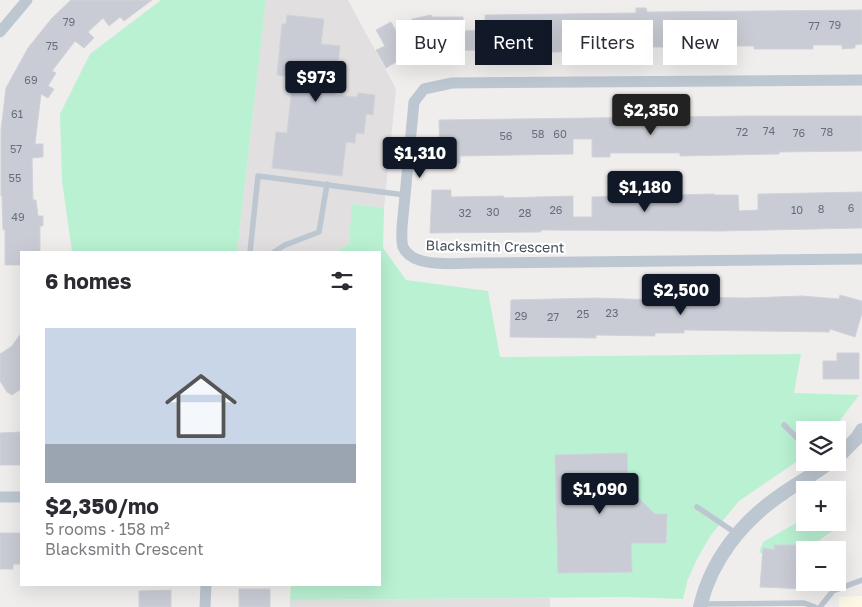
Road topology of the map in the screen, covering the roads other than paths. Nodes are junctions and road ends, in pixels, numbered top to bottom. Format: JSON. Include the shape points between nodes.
{"nodes":[{"id":1,"x":27,"y":0,"type":"edge"},
{"id":2,"x":0,"y":32,"type":"edge"},
{"id":3,"x":862,"y":80,"type":"edge"},
{"id":4,"x":327,"y":184,"type":"junction"},
{"id":5,"x":405,"y":195,"type":"junction"},
{"id":6,"x":250,"y":251,"type":"edge"},
{"id":7,"x":276,"y":251,"type":"edge"},
{"id":8,"x":862,"y":259,"type":"edge"},
{"id":9,"x":784,"y":425,"type":"dead end"},
{"id":10,"x":862,"y":430,"type":"edge"},
{"id":11,"x":796,"y":437,"type":"edge"},
{"id":12,"x":846,"y":448,"type":"edge"},
{"id":13,"x":816,"y":471,"type":"edge"},
{"id":14,"x":0,"y":497,"type":"edge"},
{"id":15,"x":20,"y":497,"type":"edge"},
{"id":16,"x":697,"y":507,"type":"dead end"},
{"id":17,"x":737,"y":534,"type":"junction"},
{"id":18,"x":862,"y":580,"type":"edge"},
{"id":19,"x":206,"y":586,"type":"edge"},
{"id":20,"x":700,"y":605,"type":"edge"},
{"id":21,"x":205,"y":607,"type":"edge"},
{"id":22,"x":815,"y":607,"type":"edge"},
{"id":23,"x":820,"y":607,"type":"edge"}],
"edges":[{"from":1,"to":2,"type":"street"},
{"from":3,"to":5,"type":"street","name":"Blacksmith Crescent","via":[[438,85],[424,89],[414,102]]},
{"from":4,"to":5,"type":"lane"},
{"from":4,"to":6,"type":"lane","via":[[258,176]]},
{"from":4,"to":7,"type":"lane","via":[[319,232]]},
{"from":5,"to":8,"type":"street","name":"Blacksmith Crescent","via":[[403,245],[410,256],[424,262]]},
{"from":9,"to":11,"type":"lane"},
{"from":10,"to":12,"type":"street"},
{"from":13,"to":17,"type":"street","via":[[758,512]]},
{"from":14,"to":15,"type":"street"},
{"from":16,"to":17,"type":"lane"},
{"from":17,"to":20,"type":"street","via":[[713,571]]},
{"from":18,"to":23,"type":"lane","via":[[833,591]]},
{"from":19,"to":21,"type":"street"},
{"from":20,"to":22,"type":"lane","via":[[804,603]]}]}
